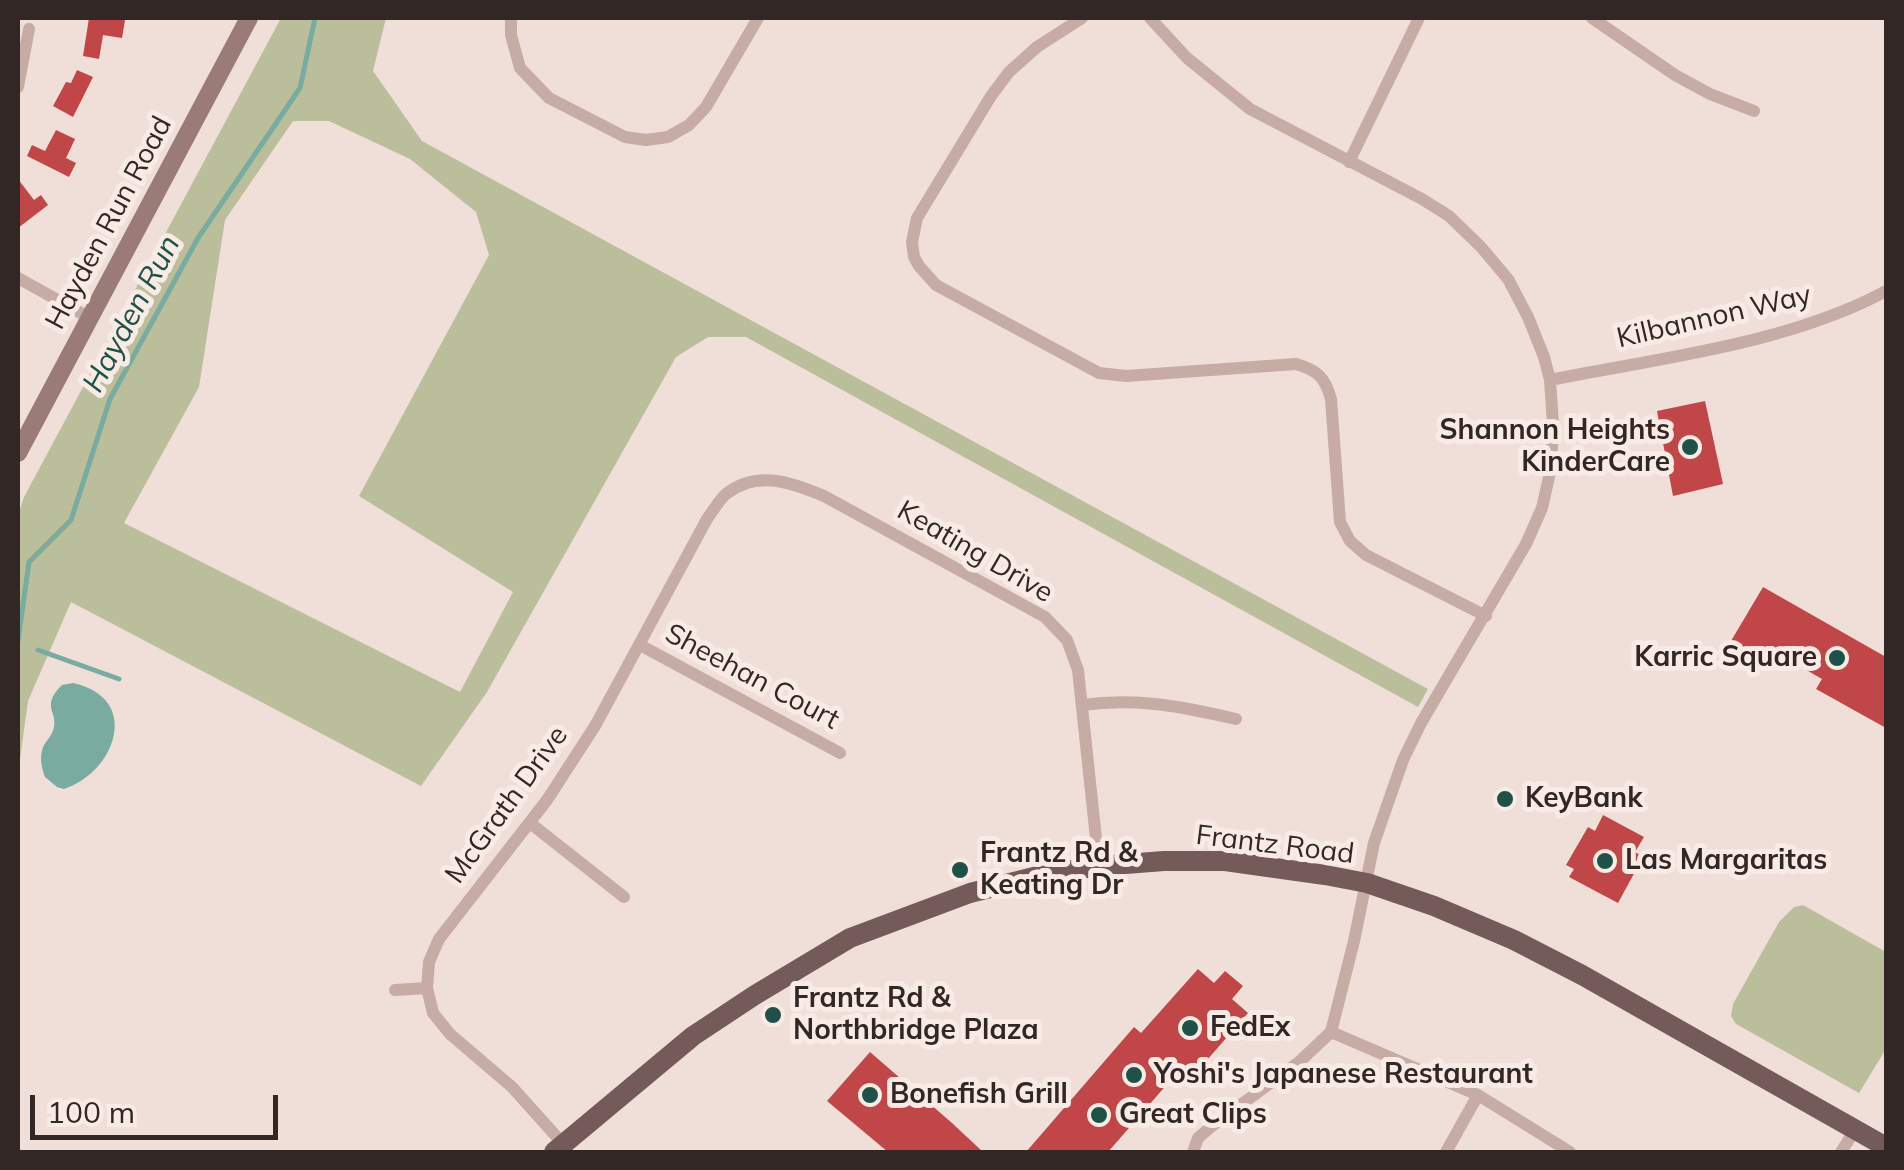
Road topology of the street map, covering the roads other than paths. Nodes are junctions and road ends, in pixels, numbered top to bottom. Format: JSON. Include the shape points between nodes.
{"nodes":[{"id":1,"x":249,"y":18,"type":"edge"},
{"id":2,"x":511,"y":18,"type":"edge"},
{"id":3,"x":758,"y":18,"type":"edge"},
{"id":4,"x":1082,"y":18,"type":"edge"},
{"id":5,"x":1150,"y":18,"type":"edge"},
{"id":6,"x":1419,"y":18,"type":"edge"},
{"id":7,"x":1592,"y":18,"type":"edge"},
{"id":8,"x":29,"y":29,"type":"dead end"},
{"id":9,"x":18,"y":87,"type":"edge"},
{"id":10,"x":1754,"y":111,"type":"dead end"},
{"id":11,"x":1349,"y":162,"type":"junction"},
{"id":12,"x":18,"y":278,"type":"edge"},
{"id":13,"x":1886,"y":291,"type":"edge"},
{"id":14,"x":90,"y":318,"type":"junction"},
{"id":15,"x":1550,"y":380,"type":"junction"},
{"id":16,"x":18,"y":453,"type":"edge"},
{"id":17,"x":753,"y":480,"type":"joint"},
{"id":18,"x":1486,"y":616,"type":"junction"},
{"id":19,"x":640,"y":645,"type":"junction"},
{"id":20,"x":1082,"y":705,"type":"junction"},
{"id":21,"x":1236,"y":719,"type":"dead end"},
{"id":22,"x":840,"y":753,"type":"dead end"},
{"id":23,"x":530,"y":823,"type":"junction"},
{"id":24,"x":1099,"y":866,"type":"junction"},
{"id":25,"x":1367,"y":883,"type":"junction"},
{"id":26,"x":624,"y":897,"type":"dead end"},
{"id":27,"x":427,"y":988,"type":"junction"},
{"id":28,"x":395,"y":990,"type":"dead end"},
{"id":29,"x":1331,"y":1032,"type":"junction"},
{"id":30,"x":1478,"y":1095,"type":"junction"},
{"id":31,"x":1855,"y":1130,"type":"junction"},
{"id":32,"x":1195,"y":1146,"type":"edge"},
{"id":33,"x":1886,"y":1147,"type":"edge"},
{"id":34,"x":560,"y":1148,"type":"edge"},
{"id":35,"x":1446,"y":1152,"type":"edge"},
{"id":36,"x":1570,"y":1152,"type":"edge"},
{"id":37,"x":1841,"y":1152,"type":"edge"}],
"edges":[{"from":1,"to":14,"type":"main road","name":"Hayden Run Road"},
{"from":2,"to":3,"type":"street","via":[[520,68],[549,98],[625,137],[646,140],[668,137],[706,107]]},
{"from":4,"to":18,"type":"street","via":[[1029,53],[992,96],[917,218],[912,242],[919,266],[936,285],[1100,374],[1296,364],[1313,369],[1331,398],[1340,522],[1350,542]]},
{"from":5,"to":11,"type":"street","via":[[1250,109]]},
{"from":6,"to":11,"type":"street"},
{"from":7,"to":10,"type":"street","via":[[1674,75]]},
{"from":8,"to":9,"type":"street"},
{"from":11,"to":15,"type":"street","via":[[1449,216],[1481,248],[1528,317]]},
{"from":12,"to":14,"type":"street"},
{"from":13,"to":15,"type":"street","name":"Kilbannon Way","via":[[1755,340]]},
{"from":14,"to":16,"type":"main road","name":"Hayden Run Road"},
{"from":15,"to":18,"type":"street","via":[[1551,468],[1542,508]]},
{"from":17,"to":19,"type":"street","name":"McGrath Drive","via":[[725,494],[707,519]]},
{"from":17,"to":20,"type":"street","name":"Keating Drive","via":[[790,482],[824,496],[1045,618],[1068,640]]},
{"from":18,"to":25,"type":"street","via":[[1404,760]]},
{"from":19,"to":22,"type":"street","name":"Sheehan Court"},
{"from":19,"to":23,"type":"street","name":"McGrath Drive"},
{"from":20,"to":21,"type":"street","via":[[1155,703]]},
{"from":20,"to":24,"type":"street","name":"Keating Drive"},
{"from":23,"to":26,"type":"street"},
{"from":23,"to":27,"type":"street","name":"McGrath Drive","via":[[439,938]]},
{"from":24,"to":25,"type":"main road","name":"Frantz Road","via":[[1225,861]]},
{"from":24,"to":34,"type":"main road","name":"Frantz Road","via":[[970,893],[850,938],[693,1036]]},
{"from":25,"to":29,"type":"street"},
{"from":25,"to":31,"type":"main road","name":"Frantz Road","via":[[1514,940]]},
{"from":27,"to":28,"type":"street"},
{"from":27,"to":34,"type":"street","via":[[433,1014],[512,1088]]},
{"from":29,"to":30,"type":"street"},
{"from":29,"to":32,"type":"street"},
{"from":30,"to":35,"type":"street"},
{"from":30,"to":36,"type":"street"},
{"from":31,"to":33,"type":"main road","name":"Frantz Road"},
{"from":31,"to":37,"type":"street"}]}
